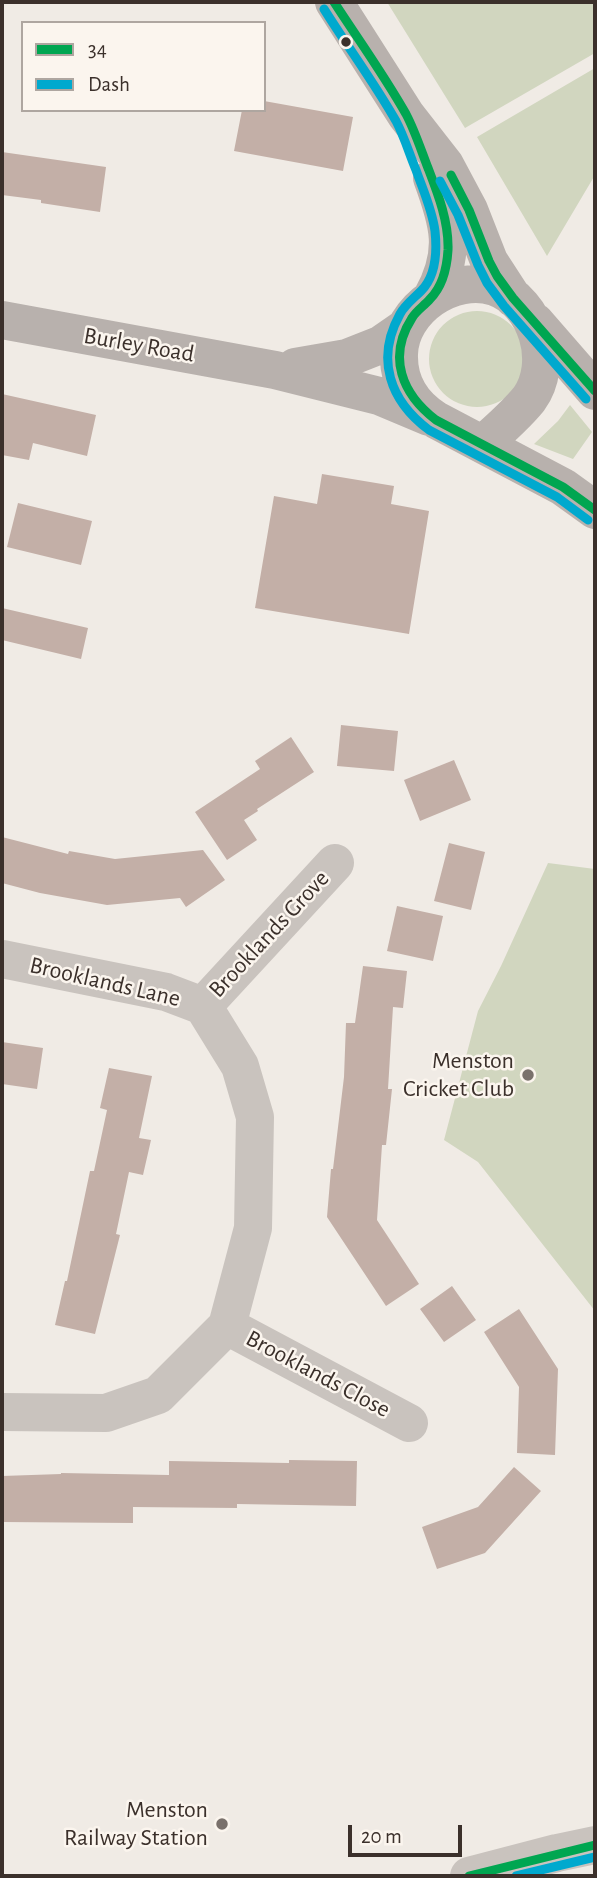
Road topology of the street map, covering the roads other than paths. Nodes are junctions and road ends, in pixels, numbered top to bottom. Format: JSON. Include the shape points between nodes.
{"nodes":[{"id":1,"x":334,"y":2,"type":"edge"},
{"id":2,"x":406,"y":115,"type":"junction"},
{"id":3,"x":432,"y":297,"type":"junction"},
{"id":4,"x":520,"y":305,"type":"junction"},
{"id":5,"x":2,"y":320,"type":"edge"},
{"id":6,"x":406,"y":327,"type":"junction"},
{"id":7,"x":275,"y":370,"type":"junction"},
{"id":8,"x":595,"y":391,"type":"edge"},
{"id":9,"x":436,"y":420,"type":"junction"},
{"id":10,"x":483,"y":444,"type":"junction"},
{"id":11,"x":595,"y":510,"type":"edge"},
{"id":12,"x":334,"y":863,"type":"dead end"},
{"id":13,"x":2,"y":958,"type":"edge"},
{"id":14,"x":203,"y":1006,"type":"junction"},
{"id":15,"x":227,"y":1326,"type":"junction"},
{"id":16,"x":2,"y":1412,"type":"edge"},
{"id":17,"x":409,"y":1423,"type":"dead end"},
{"id":18,"x":595,"y":1845,"type":"edge"},
{"id":19,"x":469,"y":1876,"type":"edge"}],
"edges":[{"from":1,"to":2,"type":"main road"},
{"from":2,"to":3,"type":"main road","via":[[447,229],[447,265]]},
{"from":2,"to":4,"type":"main road","via":[[456,183],[489,261]]},
{"from":3,"to":4,"type":"main road","via":[[476,284],[502,290]]},
{"from":3,"to":6,"type":"main road"},
{"from":4,"to":8,"type":"main road"},
{"from":4,"to":10,"type":"main road","via":[[537,332],[542,354],[539,379],[530,398]]},
{"from":5,"to":7,"type":"main road","name":"Burley Road"},
{"from":6,"to":7,"type":"main road","name":"Burley Road","via":[[380,345],[347,358]]},
{"from":6,"to":9,"type":"main road","via":[[399,352],[403,383],[416,404]]},
{"from":7,"to":9,"type":"main road","name":"Burley Road","via":[[379,396]]},
{"from":9,"to":10,"type":"main road"},
{"from":10,"to":11,"type":"main road","via":[[563,487]]},
{"from":12,"to":14,"type":"street","name":"Brooklands Grove"},
{"from":13,"to":14,"type":"street","name":"Brooklands Lane","via":[[166,992]]},
{"from":14,"to":15,"type":"street","name":"Brooklands Lane","via":[[240,1066],[255,1117],[253,1228]]},
{"from":15,"to":16,"type":"street","via":[[158,1395],[106,1413]]},
{"from":15,"to":17,"type":"street","name":"Brooklands Close"},
{"from":18,"to":19,"type":"street"}]}
